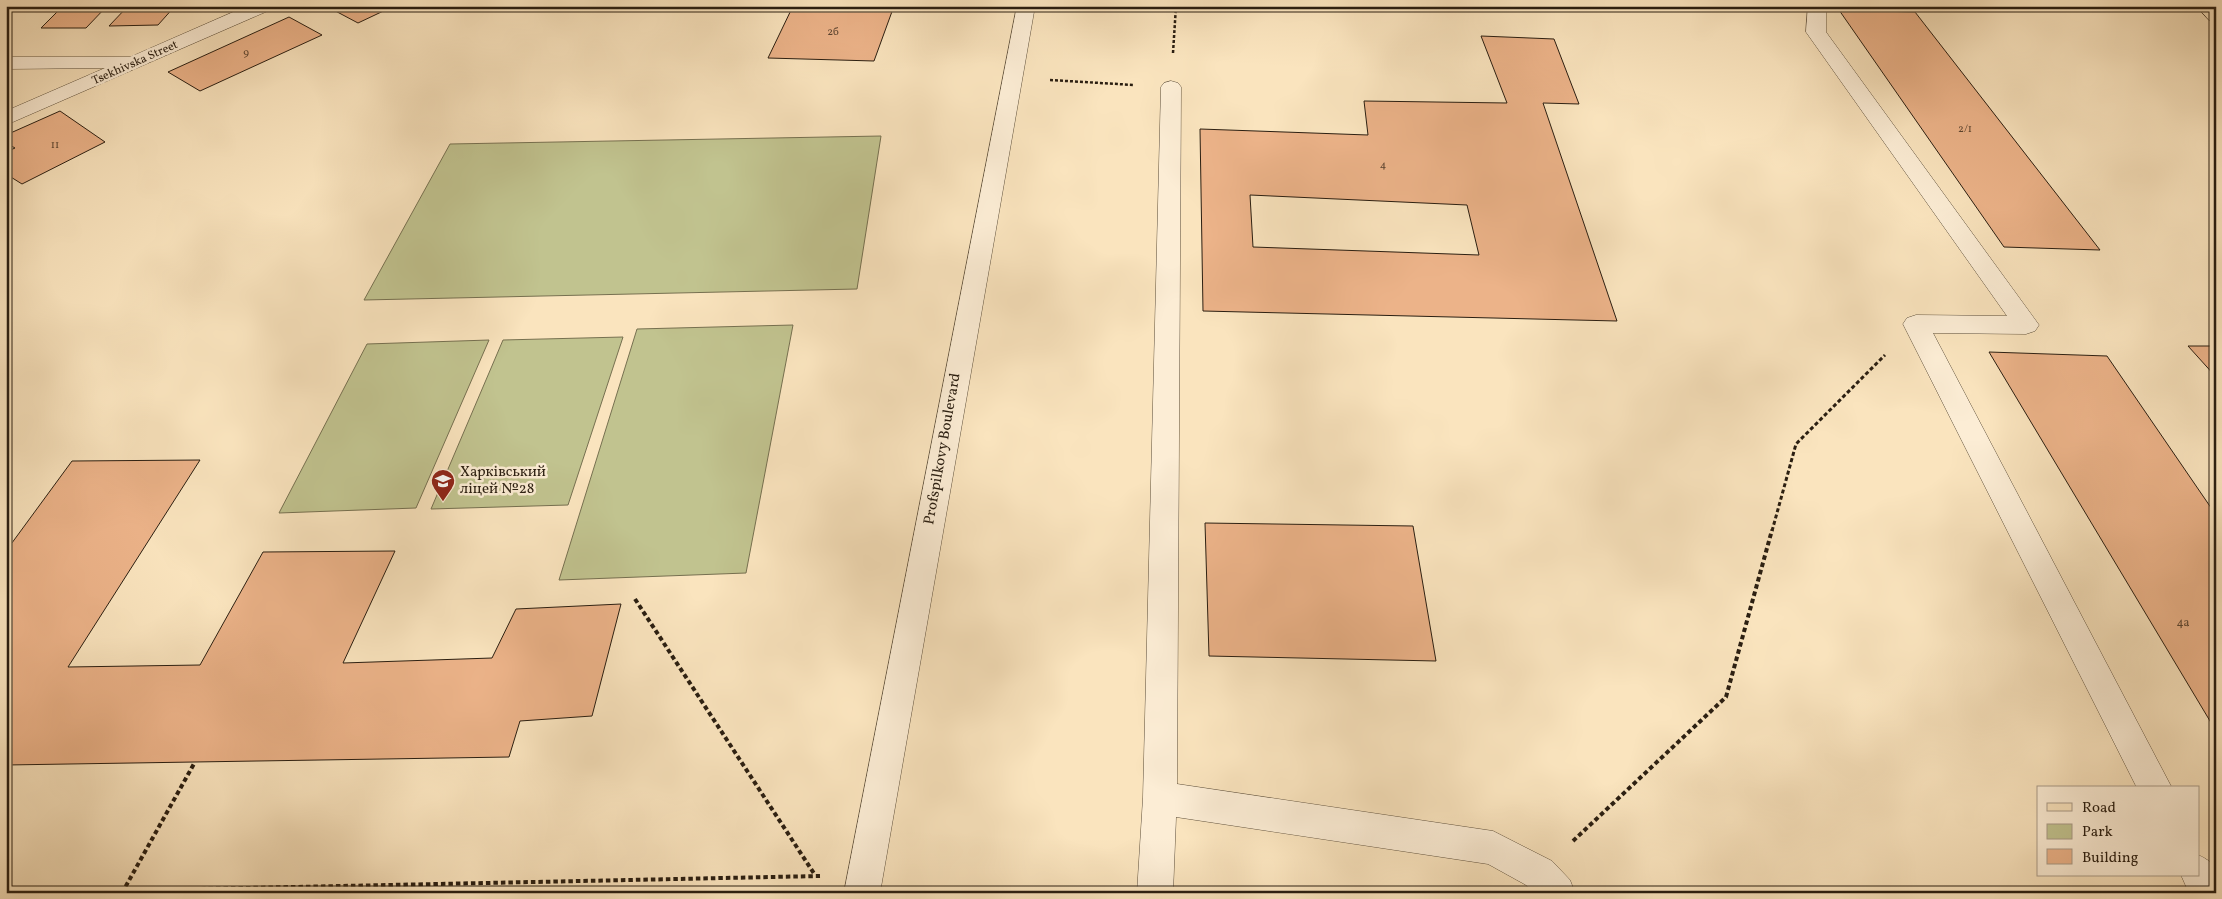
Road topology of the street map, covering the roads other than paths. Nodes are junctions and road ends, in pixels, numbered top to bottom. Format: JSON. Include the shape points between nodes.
{"nodes":[{"id":1,"x":263,"y":6,"type":"edge"},
{"id":2,"x":1026,"y":6,"type":"edge"},
{"id":3,"x":1817,"y":6,"type":"edge"},
{"id":4,"x":2205,"y":6,"type":"edge"},
{"id":5,"x":2216,"y":16,"type":"edge"},
{"id":6,"x":136,"y":62,"type":"junction"},
{"id":7,"x":6,"y":63,"type":"edge"},
{"id":8,"x":1171,"y":88,"type":"road end"},
{"id":9,"x":6,"y":119,"type":"edge"},
{"id":10,"x":2153,"y":786,"type":"edge"},
{"id":11,"x":1160,"y":798,"type":"junction"},
{"id":12,"x":2200,"y":876,"type":"edge"},
{"id":13,"x":1548,"y":883,"type":"edge"},
{"id":14,"x":863,"y":884,"type":"edge"},
{"id":15,"x":1155,"y":893,"type":"edge"},
{"id":16,"x":2208,"y":893,"type":"edge"}],
"edges":[{"from":1,"to":6,"type":"street","name":"Tsekhivska Street"},
{"from":2,"to":14,"type":"street","name":"Profspilkovy Boulevard"},
{"from":3,"to":10,"type":"street","via":[[1816,32],[2026,326],[1916,324]]},
{"from":4,"to":5,"type":"main road"},
{"from":6,"to":7,"type":"street"},
{"from":6,"to":9,"type":"street","name":"Tsekhivska Street"},
{"from":8,"to":11,"type":"street"},
{"from":11,"to":13,"type":"street","via":[[1493,848]]},
{"from":11,"to":15,"type":"street"},
{"from":12,"to":16,"type":"street"}]}
